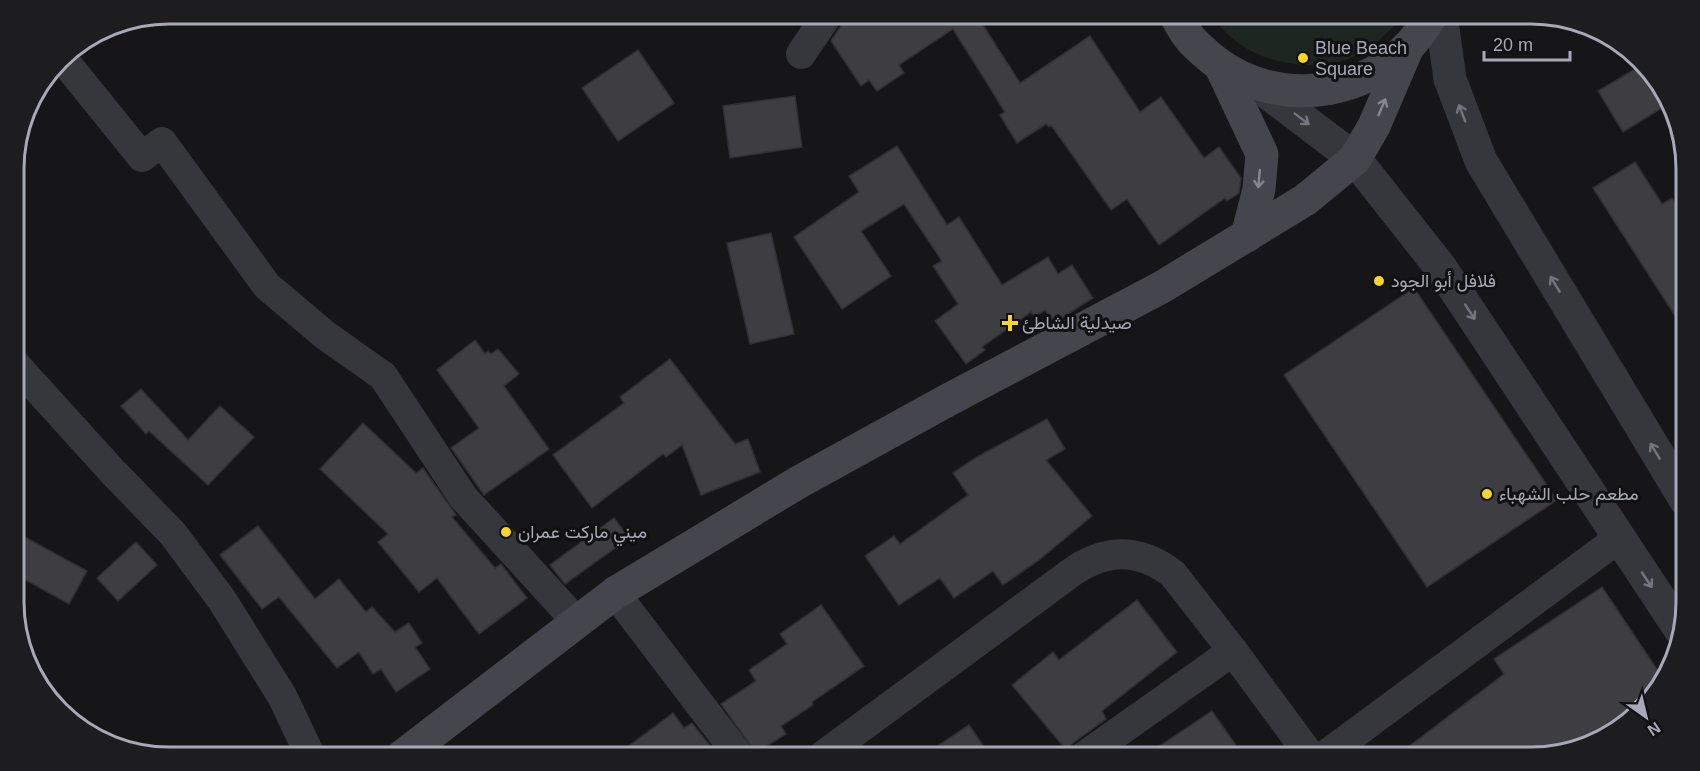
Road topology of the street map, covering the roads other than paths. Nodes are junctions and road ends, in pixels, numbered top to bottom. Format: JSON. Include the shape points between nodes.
{"nodes":[{"id":1,"x":821,"y":24,"type":"edge"},
{"id":2,"x":1181,"y":24,"type":"edge"},
{"id":3,"x":1427,"y":24,"type":"edge"},
{"id":4,"x":1442,"y":24,"type":"edge"},
{"id":5,"x":1407,"y":49,"type":"junction"},
{"id":6,"x":801,"y":54,"type":"dead end"},
{"id":7,"x":68,"y":65,"type":"edge"},
{"id":8,"x":1221,"y":67,"type":"junction"},
{"id":9,"x":1256,"y":84,"type":"junction"},
{"id":10,"x":1355,"y":159,"type":"junction"},
{"id":11,"x":1247,"y":236,"type":"junction"},
{"id":12,"x":24,"y":377,"type":"edge"},
{"id":13,"x":1676,"y":477,"type":"edge"},
{"id":14,"x":1619,"y":538,"type":"junction"},
{"id":15,"x":615,"y":593,"type":"junction"},
{"id":16,"x":1675,"y":621,"type":"edge"},
{"id":17,"x":577,"y":622,"type":"junction"},
{"id":18,"x":1233,"y":651,"type":"junction"},
{"id":19,"x":306,"y":747,"type":"edge"},
{"id":20,"x":415,"y":747,"type":"edge"},
{"id":21,"x":733,"y":747,"type":"edge"},
{"id":22,"x":835,"y":747,"type":"edge"},
{"id":23,"x":1097,"y":747,"type":"edge"},
{"id":24,"x":1323,"y":747,"type":"edge"},
{"id":25,"x":1341,"y":747,"type":"edge"}],
"edges":[{"from":1,"to":6,"type":"street"},
{"from":2,"to":8,"type":"main road","via":[[1189,38]]},
{"from":3,"to":5,"type":"main road"},
{"from":13,"to":4,"type":"street","one_way":true,"via":[[1481,161],[1450,79]]},
{"from":5,"to":9,"type":"main road","via":[[1380,70],[1349,84],[1294,92]]},
{"from":10,"to":5,"type":"main road","one_way":true,"via":[[1374,126]]},
{"from":7,"to":17,"type":"street","via":[[142,157],[162,142],[267,286],[325,335],[383,376],[463,497]]},
{"from":8,"to":9,"type":"main road"},
{"from":8,"to":11,"type":"main road","one_way":true,"via":[[1262,154],[1259,189]]},
{"from":9,"to":10,"type":"street","one_way":true},
{"from":10,"to":11,"type":"main road","via":[[1305,200]]},
{"from":10,"to":14,"type":"street","one_way":true,"via":[[1441,268]]},
{"from":11,"to":15,"type":"main road","via":[[1162,287],[799,482]]},
{"from":12,"to":19,"type":"street","via":[[180,543],[222,600],[276,686]]},
{"from":14,"to":16,"type":"street","one_way":true},
{"from":14,"to":25,"type":"street"},
{"from":15,"to":17,"type":"main road"},
{"from":15,"to":21,"type":"street"},
{"from":17,"to":20,"type":"main road"},
{"from":18,"to":22,"type":"street","via":[[1161,564],[1131,554],[1099,557],[1072,572]]},
{"from":18,"to":23,"type":"street"},
{"from":18,"to":24,"type":"street"}]}
